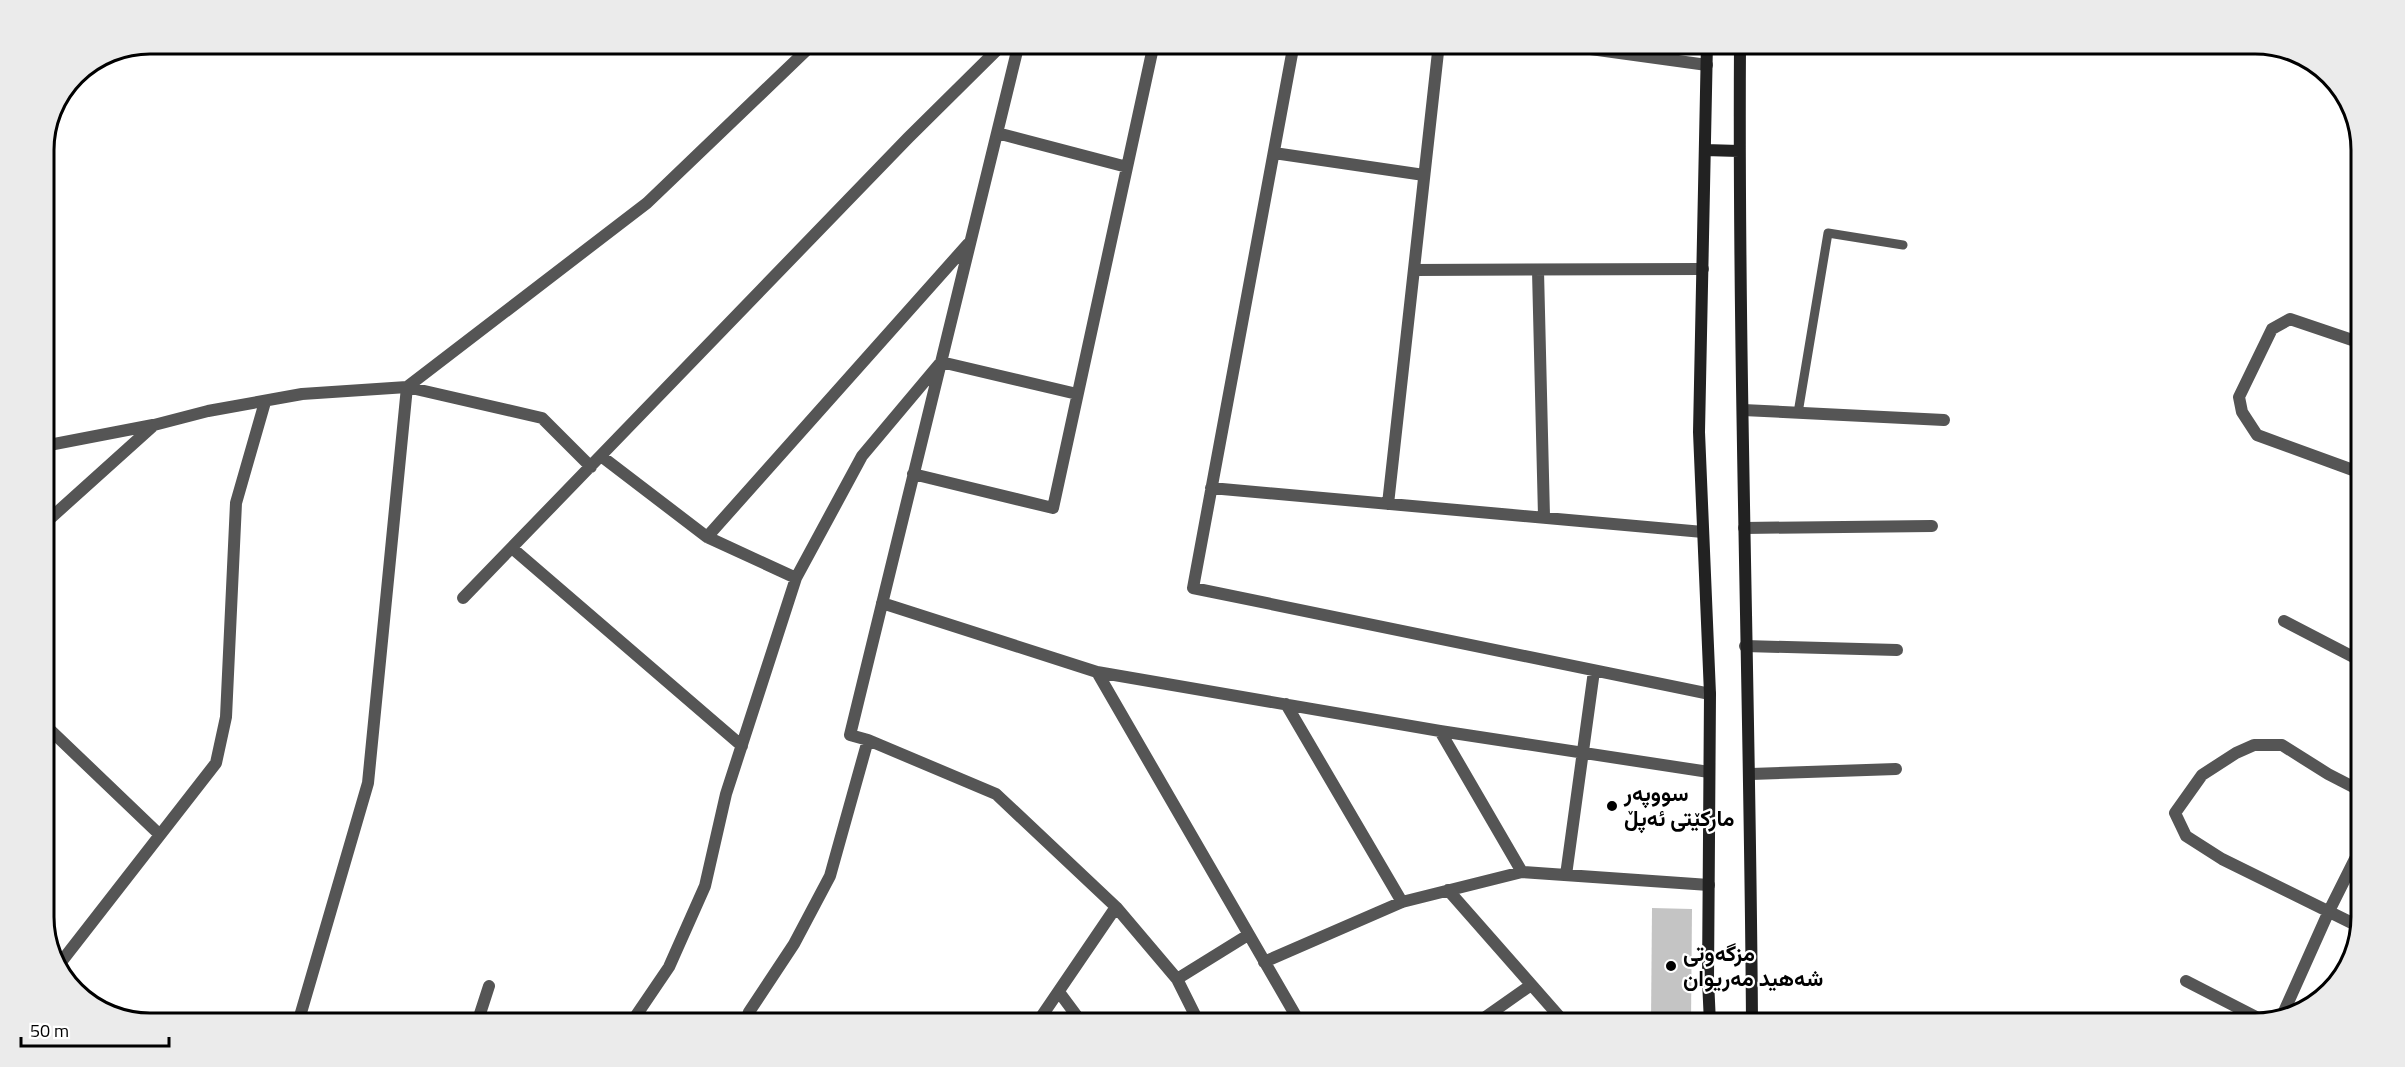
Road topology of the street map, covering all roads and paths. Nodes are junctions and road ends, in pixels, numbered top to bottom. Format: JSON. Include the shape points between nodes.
{"nodes":[{"id":1,"x":803,"y":54,"type":"edge"},
{"id":2,"x":994,"y":54,"type":"edge"},
{"id":3,"x":1017,"y":54,"type":"edge"},
{"id":4,"x":1152,"y":54,"type":"edge"},
{"id":5,"x":1292,"y":54,"type":"edge"},
{"id":6,"x":1439,"y":54,"type":"edge"},
{"id":7,"x":1620,"y":54,"type":"edge"},
{"id":8,"x":1707,"y":54,"type":"edge"},
{"id":9,"x":1740,"y":54,"type":"edge"},
{"id":10,"x":1707,"y":66,"type":"junction"},
{"id":11,"x":997,"y":133,"type":"junction"},
{"id":12,"x":1705,"y":150,"type":"junction"},
{"id":13,"x":1739,"y":151,"type":"junction"},
{"id":14,"x":1274,"y":153,"type":"junction"},
{"id":15,"x":1127,"y":167,"type":"junction"},
{"id":16,"x":1424,"y":175,"type":"junction"},
{"id":17,"x":970,"y":242,"type":"junction"},
{"id":18,"x":1903,"y":245,"type":"dead end"},
{"id":19,"x":1703,"y":269,"type":"junction"},
{"id":20,"x":1414,"y":270,"type":"junction"},
{"id":21,"x":1538,"y":271,"type":"junction"},
{"id":22,"x":2351,"y":340,"type":"edge"},
{"id":23,"x":941,"y":362,"type":"junction"},
{"id":24,"x":407,"y":387,"type":"junction"},
{"id":25,"x":1077,"y":394,"type":"junction"},
{"id":26,"x":265,"y":402,"type":"junction"},
{"id":27,"x":1743,"y":410,"type":"junction"},
{"id":28,"x":1798,"y":413,"type":"junction"},
{"id":29,"x":1944,"y":420,"type":"dead end"},
{"id":30,"x":154,"y":425,"type":"junction"},
{"id":31,"x":54,"y":445,"type":"edge"},
{"id":32,"x":601,"y":456,"type":"junction"},
{"id":33,"x":591,"y":467,"type":"junction"},
{"id":34,"x":2351,"y":469,"type":"edge"},
{"id":35,"x":913,"y":474,"type":"junction"},
{"id":36,"x":1211,"y":488,"type":"junction"},
{"id":37,"x":1388,"y":504,"type":"junction"},
{"id":38,"x":54,"y":515,"type":"edge"},
{"id":39,"x":1544,"y":516,"type":"junction"},
{"id":40,"x":1932,"y":526,"type":"dead end"},
{"id":41,"x":1744,"y":528,"type":"junction"},
{"id":42,"x":1703,"y":532,"type":"junction"},
{"id":43,"x":707,"y":537,"type":"junction"},
{"id":44,"x":512,"y":548,"type":"junction"},
{"id":45,"x":796,"y":578,"type":"junction"},
{"id":46,"x":463,"y":598,"type":"dead end"},
{"id":47,"x":882,"y":603,"type":"junction"},
{"id":48,"x":2284,"y":621,"type":"dead end"},
{"id":49,"x":1746,"y":646,"type":"junction"},
{"id":50,"x":1897,"y":650,"type":"dead end"},
{"id":51,"x":2351,"y":656,"type":"edge"},
{"id":52,"x":1594,"y":671,"type":"junction"},
{"id":53,"x":1097,"y":672,"type":"junction"},
{"id":54,"x":1710,"y":694,"type":"junction"},
{"id":55,"x":1286,"y":704,"type":"junction"},
{"id":56,"x":1440,"y":731,"type":"junction"},
{"id":57,"x":54,"y":734,"type":"edge"},
{"id":58,"x":868,"y":740,"type":"junction"},
{"id":59,"x":742,"y":746,"type":"junction"},
{"id":60,"x":1582,"y":753,"type":"junction"},
{"id":61,"x":1896,"y":769,"type":"dead end"},
{"id":62,"x":1709,"y":772,"type":"junction"},
{"id":63,"x":1751,"y":774,"type":"junction"},
{"id":64,"x":2351,"y":786,"type":"edge"},
{"id":65,"x":160,"y":835,"type":"junction"},
{"id":66,"x":2351,"y":867,"type":"edge"},
{"id":67,"x":1522,"y":872,"type":"junction"},
{"id":68,"x":1566,"y":875,"type":"junction"},
{"id":69,"x":1709,"y":885,"type":"junction"},
{"id":70,"x":1448,"y":890,"type":"junction"},
{"id":71,"x":1402,"y":902,"type":"junction"},
{"id":72,"x":1116,"y":907,"type":"junction"},
{"id":73,"x":2329,"y":911,"type":"junction"},
{"id":74,"x":2350,"y":922,"type":"edge"},
{"id":75,"x":1248,"y":935,"type":"junction"},
{"id":76,"x":64,"y":959,"type":"edge"},
{"id":77,"x":1264,"y":962,"type":"junction"},
{"id":78,"x":1177,"y":979,"type":"junction"},
{"id":79,"x":2186,"y":981,"type":"dead end"},
{"id":80,"x":1531,"y":984,"type":"junction"},
{"id":81,"x":489,"y":986,"type":"dead end"},
{"id":82,"x":1059,"y":992,"type":"junction"},
{"id":83,"x":2286,"y":1008,"type":"edge"},
{"id":84,"x":301,"y":1013,"type":"edge"},
{"id":85,"x":480,"y":1013,"type":"edge"},
{"id":86,"x":638,"y":1013,"type":"edge"},
{"id":87,"x":749,"y":1013,"type":"edge"},
{"id":88,"x":1044,"y":1013,"type":"edge"},
{"id":89,"x":1075,"y":1013,"type":"edge"},
{"id":90,"x":1194,"y":1013,"type":"edge"},
{"id":91,"x":1294,"y":1013,"type":"edge"},
{"id":92,"x":1491,"y":1013,"type":"edge"},
{"id":93,"x":1556,"y":1013,"type":"edge"},
{"id":94,"x":1710,"y":1013,"type":"edge"},
{"id":95,"x":1752,"y":1013,"type":"edge"},
{"id":96,"x":2248,"y":1013,"type":"edge"}],
"edges":[{"from":1,"to":24,"type":"street","via":[[647,203]]},
{"from":2,"to":32,"type":"street"},
{"from":3,"to":11,"type":"street"},
{"from":4,"to":15,"type":"street"},
{"from":5,"to":14,"type":"street"},
{"from":6,"to":16,"type":"street"},
{"from":7,"to":10,"type":"street"},
{"from":8,"to":10,"type":"main road"},
{"from":9,"to":13,"type":"main road"},
{"from":10,"to":12,"type":"main road"},
{"from":11,"to":15,"type":"street"},
{"from":11,"to":17,"type":"street"},
{"from":12,"to":13,"type":"main road"},
{"from":12,"to":19,"type":"main road"},
{"from":13,"to":27,"type":"main road"},
{"from":14,"to":16,"type":"street"},
{"from":14,"to":36,"type":"street"},
{"from":15,"to":25,"type":"street"},
{"from":16,"to":20,"type":"street"},
{"from":17,"to":23,"type":"street"},
{"from":17,"to":43,"type":"street"},
{"from":18,"to":28,"type":"lane","via":[[1828,233]]},
{"from":19,"to":21,"type":"street"},
{"from":19,"to":42,"type":"main road","via":[[1699,432]]},
{"from":20,"to":21,"type":"street"},
{"from":20,"to":37,"type":"street"},
{"from":21,"to":39,"type":"street"},
{"from":22,"to":34,"type":"street","via":[[2290,319],[2272,329],[2239,397],[2241,412],[2257,435]]},
{"from":23,"to":25,"type":"street"},
{"from":23,"to":35,"type":"street"},
{"from":23,"to":45,"type":"street","via":[[862,456]]},
{"from":24,"to":26,"type":"street","via":[[302,394]]},
{"from":24,"to":33,"type":"street","via":[[542,418]]},
{"from":24,"to":84,"type":"street","via":[[368,783]]},
{"from":25,"to":35,"type":"street","via":[[1053,508]]},
{"from":26,"to":30,"type":"street"},
{"from":26,"to":65,"type":"street","via":[[236,503],[226,717],[216,763]]},
{"from":27,"to":28,"type":"street"},
{"from":27,"to":41,"type":"main road"},
{"from":28,"to":29,"type":"street"},
{"from":30,"to":31,"type":"street"},
{"from":30,"to":38,"type":"street"},
{"from":32,"to":33,"type":"street"},
{"from":32,"to":43,"type":"street"},
{"from":33,"to":44,"type":"street"},
{"from":35,"to":47,"type":"street"},
{"from":36,"to":37,"type":"street"},
{"from":36,"to":52,"type":"street","via":[[1193,588]]},
{"from":37,"to":39,"type":"street"},
{"from":39,"to":42,"type":"street"},
{"from":40,"to":41,"type":"street"},
{"from":41,"to":49,"type":"main road"},
{"from":42,"to":54,"type":"main road"},
{"from":43,"to":45,"type":"street"},
{"from":44,"to":46,"type":"street"},
{"from":44,"to":59,"type":"street"},
{"from":45,"to":59,"type":"street"},
{"from":47,"to":53,"type":"street"},
{"from":47,"to":58,"type":"street","via":[[850,735]]},
{"from":48,"to":51,"type":"street"},
{"from":49,"to":50,"type":"street"},
{"from":49,"to":63,"type":"main road"},
{"from":52,"to":54,"type":"street"},
{"from":52,"to":60,"type":"street"},
{"from":53,"to":55,"type":"street"},
{"from":53,"to":75,"type":"street"},
{"from":54,"to":62,"type":"main road"},
{"from":55,"to":56,"type":"street"},
{"from":55,"to":71,"type":"street"},
{"from":56,"to":60,"type":"street"},
{"from":56,"to":67,"type":"street"},
{"from":57,"to":65,"type":"street"},
{"from":58,"to":72,"type":"street","via":[[996,794]]},
{"from":58,"to":87,"type":"street","via":[[830,876],[794,944]]},
{"from":59,"to":86,"type":"street","via":[[726,794],[705,886],[669,967]]},
{"from":60,"to":62,"type":"street"},
{"from":60,"to":68,"type":"street"},
{"from":61,"to":63,"type":"street"},
{"from":62,"to":69,"type":"main road"},
{"from":63,"to":95,"type":"main road"},
{"from":64,"to":73,"type":"street","via":[[2282,745],[2254,745],[2202,775],[2175,813],[2186,836],[2222,859]]},
{"from":65,"to":76,"type":"street"},
{"from":66,"to":73,"type":"street"},
{"from":67,"to":68,"type":"street"},
{"from":67,"to":70,"type":"street"},
{"from":68,"to":69,"type":"street"},
{"from":69,"to":94,"type":"main road"},
{"from":70,"to":71,"type":"street"},
{"from":70,"to":80,"type":"street"},
{"from":71,"to":77,"type":"street"},
{"from":72,"to":78,"type":"street"},
{"from":72,"to":82,"type":"street"},
{"from":73,"to":74,"type":"street"},
{"from":73,"to":83,"type":"street"},
{"from":75,"to":77,"type":"street"},
{"from":75,"to":78,"type":"street"},
{"from":77,"to":91,"type":"street"},
{"from":78,"to":90,"type":"street"},
{"from":79,"to":96,"type":"street"},
{"from":80,"to":92,"type":"street"},
{"from":80,"to":93,"type":"street"},
{"from":81,"to":85,"type":"street"},
{"from":82,"to":88,"type":"street"},
{"from":82,"to":89,"type":"street"}]}
